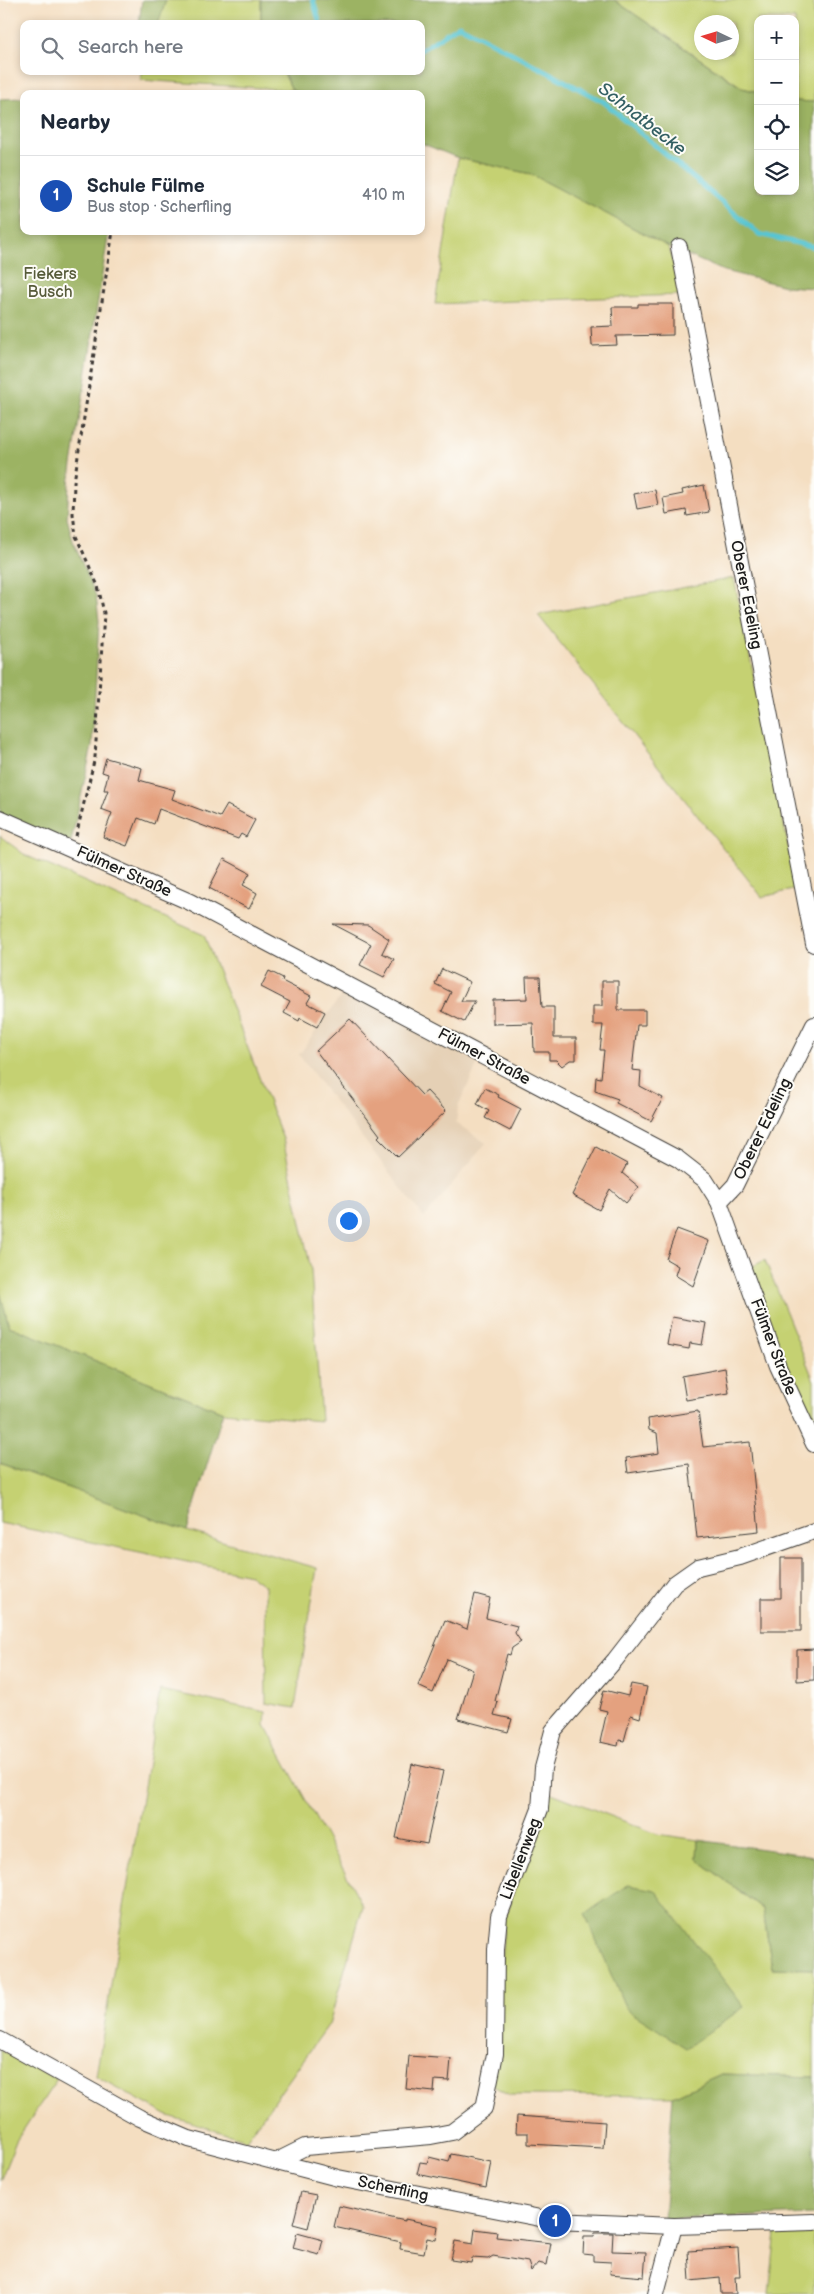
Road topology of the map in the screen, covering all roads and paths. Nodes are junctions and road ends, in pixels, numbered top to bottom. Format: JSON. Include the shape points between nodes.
{"nodes":[{"id":1,"x":111,"y":235,"type":"edge"},
{"id":2,"x":679,"y":246,"type":"dead end"},
{"id":3,"x":0,"y":818,"type":"edge"},
{"id":4,"x":73,"y":849,"type":"junction"},
{"id":5,"x":814,"y":944,"type":"edge"},
{"id":6,"x":814,"y":1025,"type":"edge"},
{"id":7,"x":720,"y":1202,"type":"junction"},
{"id":8,"x":814,"y":1444,"type":"edge"},
{"id":9,"x":814,"y":1532,"type":"edge"},
{"id":10,"x":0,"y":2040,"type":"edge"},
{"id":11,"x":277,"y":2161,"type":"junction"},
{"id":12,"x":814,"y":2222,"type":"edge"},
{"id":13,"x":674,"y":2226,"type":"junction"},
{"id":14,"x":656,"y":2294,"type":"edge"}],
"edges":[{"from":1,"to":4,"type":"path","via":[[74,482],[72,514],[76,536],[98,586],[104,613],[95,756]]},
{"from":2,"to":5,"type":"street","name":"Oberer Edeling"},
{"from":3,"to":4,"type":"street","name":"Fülmer Straße"},
{"from":4,"to":7,"type":"street","name":"Fülmer Straße","via":[[190,902],[678,1159],[705,1180]]},
{"from":6,"to":7,"type":"street","name":"Oberer Edeling","via":[[735,1185]]},
{"from":7,"to":8,"type":"street","name":"Fülmer Straße","via":[[778,1366]]},
{"from":9,"to":11,"type":"street","name":"Libellenweg","via":[[740,1557],[698,1567],[674,1584],[615,1660],[553,1731],[542,1768],[540,1809],[499,1916],[495,2054],[484,2108],[452,2132],[306,2147]]},
{"from":10,"to":11,"type":"street","name":"Scherfling","via":[[140,2118],[189,2139]]},
{"from":11,"to":13,"type":"street","name":"Scherfling","via":[[338,2178],[556,2221]]},
{"from":12,"to":13,"type":"street","name":"Scherfling"},
{"from":13,"to":14,"type":"street"}]}
